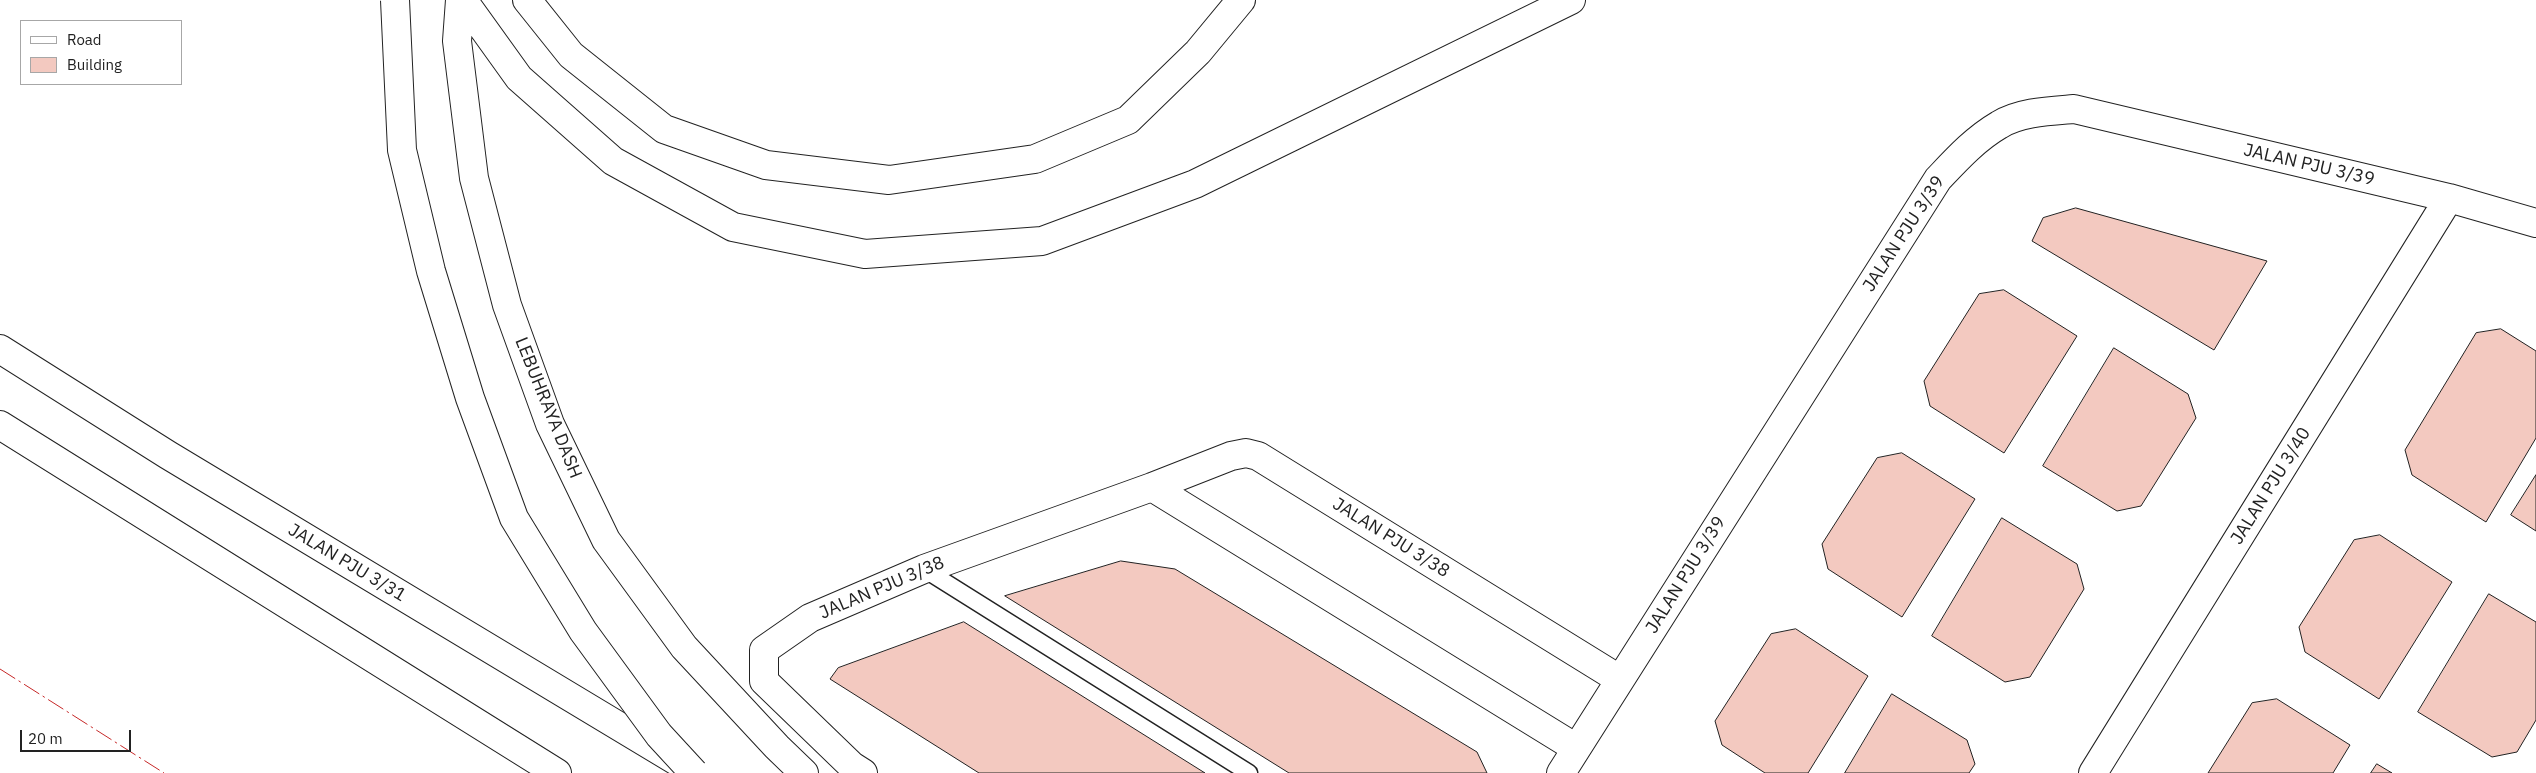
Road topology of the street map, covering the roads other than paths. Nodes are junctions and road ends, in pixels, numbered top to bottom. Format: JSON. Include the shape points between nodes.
{"nodes":[{"id":1,"x":395,"y":0,"type":"edge"},
{"id":2,"x":461,"y":0,"type":"edge"},
{"id":3,"x":527,"y":0,"type":"edge"},
{"id":4,"x":1241,"y":0,"type":"edge"},
{"id":5,"x":1571,"y":0,"type":"edge"},
{"id":6,"x":2449,"y":198,"type":"junction"},
{"id":7,"x":2536,"y":223,"type":"edge"},
{"id":8,"x":0,"y":349,"type":"edge"},
{"id":9,"x":0,"y":425,"type":"edge"},
{"id":10,"x":1152,"y":487,"type":"junction"},
{"id":11,"x":924,"y":569,"type":"junction"},
{"id":12,"x":1619,"y":679,"type":"junction"},
{"id":13,"x":1576,"y":748,"type":"junction"},
{"id":14,"x":858,"y":770,"type":"edge"},
{"id":15,"x":557,"y":773,"type":"edge"},
{"id":16,"x":695,"y":773,"type":"edge"},
{"id":17,"x":804,"y":773,"type":"edge"},
{"id":18,"x":1250,"y":773,"type":"edge"},
{"id":19,"x":1561,"y":773,"type":"edge"},
{"id":20,"x":2093,"y":773,"type":"edge"}],
"edges":[{"from":1,"to":16,"type":"main road","bridge":true,"via":[[402,150],[431,272],[470,398],[514,518],[583,631],[659,735]]},
{"from":2,"to":5,"type":"main road","via":[[519,78],[613,161],[733,227],[865,254],[1042,241],[1195,184]]},
{"from":2,"to":17,"type":"main road","name":"LEBUHRAYA DASH","via":[[457,41],[474,178],[507,305],[550,424],[606,540],[684,648]]},
{"from":3,"to":4,"type":"main road","via":[[571,55],[664,128],[766,165],[888,180],[1035,159],[1128,120],[1198,52]]},
{"from":6,"to":7,"type":"main road","name":"JALAN PJU 3/39"},
{"from":6,"to":12,"type":"main road","name":"JALAN PJU 3/39","via":[[2074,109],[2037,112],[2000,124],[1965,151],[1938,179]]},
{"from":6,"to":20,"type":"main road","name":"JALAN PJU 3/40"},
{"from":8,"to":16,"type":"main road","name":"JALAN PJU 3/31","via":[[168,455]]},
{"from":9,"to":15,"type":"main road"},
{"from":10,"to":11,"type":"main road","name":"JALAN PJU 3/38"},
{"from":10,"to":12,"type":"main road","name":"JALAN PJU 3/38","via":[[1231,456],[1246,453],[1258,456]]},
{"from":10,"to":13,"type":"main road"},
{"from":11,"to":14,"type":"main road","name":"JALAN PJU 3/38","via":[[810,618],[764,650],[764,681]]},
{"from":11,"to":18,"type":"lane"},
{"from":12,"to":13,"type":"main road","name":"JALAN PJU 3/39"},
{"from":13,"to":19,"type":"main road","name":"JALAN PJU 3/39"}]}
